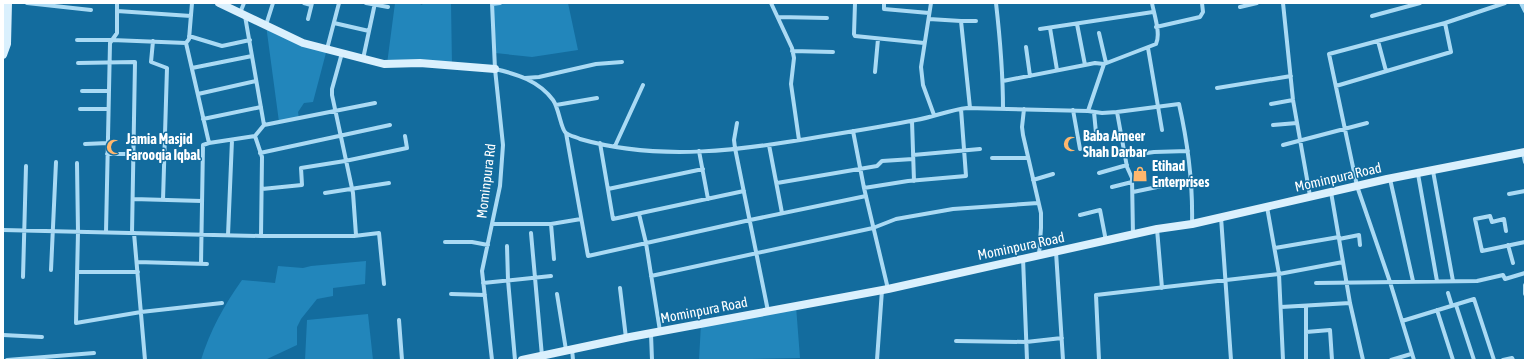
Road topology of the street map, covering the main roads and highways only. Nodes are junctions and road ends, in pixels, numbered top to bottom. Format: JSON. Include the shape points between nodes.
{"nodes":[{"id":1,"x":219,"y":3,"type":"edge"},
{"id":2,"x":6,"y":6,"type":"edge"},
{"id":3,"x":5,"y":44,"type":"edge"},
{"id":4,"x":3,"y":55,"type":"edge"},
{"id":5,"x":495,"y":69,"type":"road end"},
{"id":6,"x":1524,"y":152,"type":"edge"},
{"id":7,"x":522,"y":360,"type":"edge"}],
"edges":[{"from":1,"to":5,"type":"main road","via":[[303,43],[384,64],[420,63]]},
{"from":2,"to":3,"type":"main road"},
{"from":3,"to":4,"type":"main road"},
{"from":6,"to":7,"type":"main road","name":"Mominpura Road","via":[[885,289]]}]}
